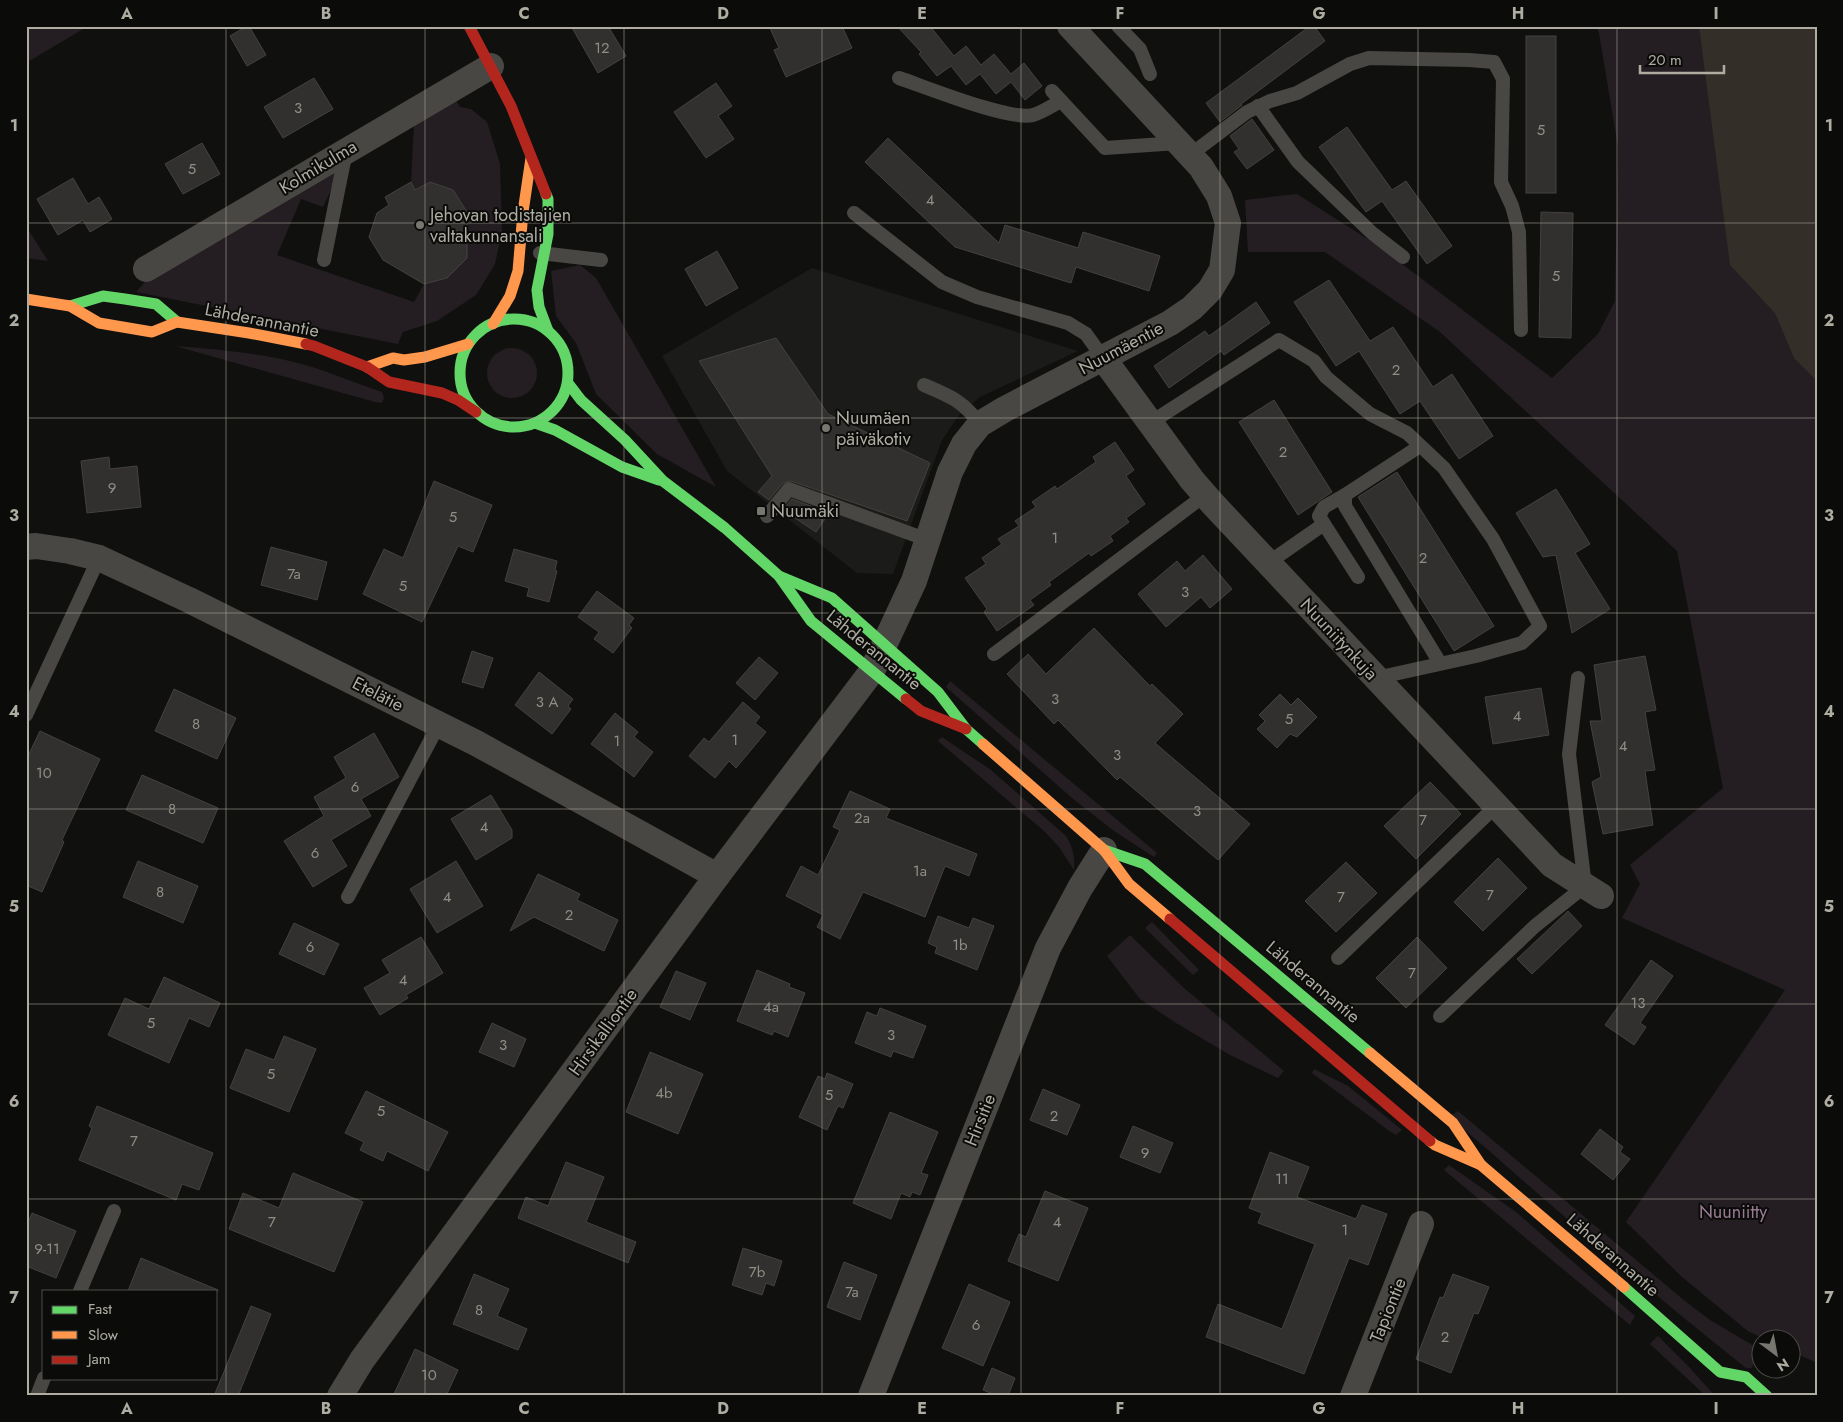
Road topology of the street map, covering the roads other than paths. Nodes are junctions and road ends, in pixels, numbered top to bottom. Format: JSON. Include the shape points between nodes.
{"nodes":[{"id":1,"x":469,"y":26,"type":"edge"},
{"id":2,"x":1070,"y":26,"type":"edge"},
{"id":3,"x":1118,"y":26,"type":"edge"},
{"id":4,"x":490,"y":66,"type":"junction"},
{"id":5,"x":1150,"y":74,"type":"dead end"},
{"id":6,"x":899,"y":78,"type":"dead end"},
{"id":7,"x":1258,"y":106,"type":"junction"},
{"id":8,"x":1184,"y":149,"type":"junction"},
{"id":9,"x":346,"y":150,"type":"junction"},
{"id":10,"x":531,"y":158,"type":"junction"},
{"id":11,"x":854,"y":213,"type":"dead end"},
{"id":12,"x":522,"y":251,"type":"junction"},
{"id":13,"x":544,"y":254,"type":"junction"},
{"id":14,"x":1403,"y":257,"type":"dead end"},
{"id":15,"x":324,"y":260,"type":"dead end"},
{"id":16,"x":601,"y":260,"type":"dead end"},
{"id":17,"x":146,"y":269,"type":"dead end"},
{"id":18,"x":26,"y":300,"type":"edge"},
{"id":19,"x":70,"y":306,"type":"junction"},
{"id":20,"x":177,"y":322,"type":"junction"},
{"id":21,"x":493,"y":324,"type":"junction"},
{"id":22,"x":1521,"y":330,"type":"dead end"},
{"id":23,"x":548,"y":331,"type":"junction"},
{"id":24,"x":468,"y":344,"type":"junction"},
{"id":25,"x":1103,"y":358,"type":"junction"},
{"id":26,"x":367,"y":367,"type":"junction"},
{"id":27,"x":568,"y":383,"type":"junction"},
{"id":28,"x":924,"y":385,"type":"dead end"},
{"id":29,"x":476,"y":412,"type":"junction"},
{"id":30,"x":535,"y":423,"type":"junction"},
{"id":31,"x":1150,"y":423,"type":"junction"},
{"id":32,"x":980,"y":424,"type":"junction"},
{"id":33,"x":1420,"y":446,"type":"junction"},
{"id":34,"x":662,"y":481,"type":"junction"},
{"id":35,"x":1205,"y":495,"type":"junction"},
{"id":36,"x":1345,"y":495,"type":"junction"},
{"id":37,"x":767,"y":516,"type":"dead end"},
{"id":38,"x":1324,"y":524,"type":"junction"},
{"id":39,"x":928,"y":540,"type":"junction"},
{"id":40,"x":26,"y":547,"type":"edge"},
{"id":41,"x":99,"y":558,"type":"junction"},
{"id":42,"x":1268,"y":563,"type":"junction"},
{"id":43,"x":779,"y":576,"type":"junction"},
{"id":44,"x":1358,"y":577,"type":"dead end"},
{"id":45,"x":884,"y":644,"type":"junction"},
{"id":46,"x":994,"y":654,"type":"dead end"},
{"id":47,"x":1440,"y":663,"type":"junction"},
{"id":48,"x":872,"y":671,"type":"junction"},
{"id":49,"x":1376,"y":678,"type":"junction"},
{"id":50,"x":1578,"y":678,"type":"dead end"},
{"id":51,"x":26,"y":716,"type":"edge"},
{"id":52,"x":439,"y":724,"type":"junction"},
{"id":53,"x":966,"y":730,"type":"junction"},
{"id":54,"x":1496,"y":806,"type":"junction"},
{"id":55,"x":1104,"y":850,"type":"junction"},
{"id":56,"x":717,"y":876,"type":"junction"},
{"id":57,"x":1593,"y":891,"type":"junction"},
{"id":58,"x":348,"y":896,"type":"dead end"},
{"id":59,"x":1338,"y":958,"type":"dead end"},
{"id":60,"x":1440,"y":1016,"type":"dead end"},
{"id":61,"x":1481,"y":1165,"type":"junction"},
{"id":62,"x":114,"y":1211,"type":"dead end"},
{"id":63,"x":1421,"y":1224,"type":"dead end"},
{"id":64,"x":80,"y":1290,"type":"edge"},
{"id":65,"x":1720,"y":1372,"type":"junction"},
{"id":66,"x":43,"y":1380,"type":"edge"},
{"id":67,"x":1724,"y":1388,"type":"dead end"},
{"id":68,"x":37,"y":1396,"type":"edge"},
{"id":69,"x":340,"y":1396,"type":"edge"},
{"id":70,"x":871,"y":1396,"type":"edge"},
{"id":71,"x":1353,"y":1396,"type":"edge"},
{"id":72,"x":1767,"y":1396,"type":"edge"}],
"edges":[{"from":1,"to":4,"type":"main road"},
{"from":2,"to":8,"type":"street","name":"Nuumäentie"},
{"from":3,"to":5,"type":"lane","via":[[1140,50]]},
{"from":4,"to":9,"type":"street","name":"Kolmikulma"},
{"from":4,"to":10,"type":"main road","via":[[511,106]]},
{"from":6,"to":8,"type":"lane","via":[[985,108],[1016,115],[1033,115],[1056,96],[1105,148]]},
{"from":7,"to":8,"type":"lane"},
{"from":7,"to":14,"type":"lane","via":[[1298,162],[1372,233]]},
{"from":7,"to":22,"type":"lane","via":[[1297,94],[1350,64],[1370,58],[1494,62],[1503,79],[1501,182],[1519,232]]},
{"from":8,"to":25,"type":"street","name":"Nuumäentie","via":[[1201,167],[1219,196],[1228,224],[1222,270],[1210,290],[1192,308]]},
{"from":9,"to":15,"type":"lane"},
{"from":9,"to":17,"type":"street","name":"Kolmikulma"},
{"from":10,"to":12,"type":"main road"},
{"from":10,"to":13,"type":"main road","via":[[548,199],[548,234]]},
{"from":11,"to":25,"type":"lane","via":[[942,282],[977,297],[1068,322],[1086,334]]},
{"from":12,"to":13,"type":"lane"},
{"from":12,"to":21,"type":"main road","via":[[515,285]]},
{"from":13,"to":16,"type":"lane"},
{"from":13,"to":23,"type":"main road","via":[[537,290]]},
{"from":18,"to":19,"type":"main road","name":"Lähderannantie"},
{"from":19,"to":20,"type":"main road","name":"Lähderannantie","via":[[99,323],[152,332]]},
{"from":19,"to":20,"type":"main road","name":"Lähderannantie","via":[[103,296],[125,299],[156,304]]},
{"from":20,"to":26,"type":"main road","name":"Lähderannantie","via":[[314,346]]},
{"from":21,"to":23,"type":"main road","via":[[502,320],[521,320]]},
{"from":21,"to":24,"type":"main road"},
{"from":23,"to":27,"type":"main road","via":[[565,355]]},
{"from":24,"to":26,"type":"main road","via":[[426,358],[393,358]]},
{"from":24,"to":29,"type":"main road","via":[[460,364],[460,374],[464,395]]},
{"from":25,"to":31,"type":"street","name":"Nuuniitynkuja"},
{"from":25,"to":32,"type":"street","name":"Nuumäentie"},
{"from":26,"to":29,"type":"main road","name":"Lähderannantie","via":[[389,382],[442,393]]},
{"from":27,"to":30,"type":"main road","via":[[556,407]]},
{"from":27,"to":34,"type":"main road","name":"Lähderannantie"},
{"from":28,"to":32,"type":"lane","via":[[955,398]]},
{"from":29,"to":30,"type":"main road","via":[[504,427]]},
{"from":30,"to":34,"type":"main road","name":"Lähderannantie","via":[[555,430],[622,467]]},
{"from":31,"to":33,"type":"lane","via":[[1279,340],[1314,361],[1326,377],[1370,414],[1407,433]]},
{"from":31,"to":35,"type":"street","name":"Nuuniitynkuja"},
{"from":32,"to":39,"type":"street","name":"Nuumäentie","via":[[964,444],[950,472]]},
{"from":33,"to":36,"type":"lane"},
{"from":33,"to":47,"type":"lane","via":[[1444,468],[1493,539],[1540,626],[1522,643]]},
{"from":34,"to":43,"type":"main road","name":"Lähderannantie","via":[[725,528]]},
{"from":35,"to":42,"type":"street","name":"Nuuniitynkuja"},
{"from":35,"to":46,"type":"lane"},
{"from":36,"to":38,"type":"lane","via":[[1324,507],[1319,516]]},
{"from":36,"to":47,"type":"lane","via":[[1345,506]]},
{"from":37,"to":39,"type":"lane","via":[[789,489]]},
{"from":38,"to":42,"type":"lane"},
{"from":38,"to":44,"type":"lane"},
{"from":39,"to":45,"type":"street","name":"Nuumäentie","via":[[914,581]]},
{"from":40,"to":41,"type":"street","name":"Etelätie","via":[[70,551]]},
{"from":41,"to":51,"type":"lane"},
{"from":41,"to":52,"type":"street","name":"Etelätie"},
{"from":42,"to":49,"type":"street","name":"Nuuniitynkuja"},
{"from":43,"to":45,"type":"main road","name":"Lähderannantie","via":[[832,598]]},
{"from":43,"to":48,"type":"main road","name":"Lähderannantie","via":[[811,621]]},
{"from":45,"to":48,"type":"street","name":"Nuumäentie"},
{"from":45,"to":53,"type":"main road","name":"Lähderannantie","via":[[938,692]]},
{"from":47,"to":49,"type":"lane"},
{"from":48,"to":53,"type":"main road","name":"Lähderannantie","via":[[921,712]]},
{"from":48,"to":56,"type":"street","name":"Hirsikalliontie"},
{"from":49,"to":54,"type":"street","name":"Nuuniitynkuja"},
{"from":50,"to":57,"type":"lane","via":[[1569,754]]},
{"from":52,"to":56,"type":"street","name":"Etelätie"},
{"from":52,"to":58,"type":"lane"},
{"from":53,"to":55,"type":"main road","name":"Lähderannantie"},
{"from":54,"to":57,"type":"street","name":"Nuuniitynkuja","via":[[1552,865]]},
{"from":54,"to":59,"type":"lane"},
{"from":55,"to":61,"type":"main road","name":"Lähderannantie","via":[[1128,884],[1435,1145]]},
{"from":55,"to":61,"type":"main road","name":"Lähderannantie","via":[[1145,864],[1453,1123]]},
{"from":55,"to":70,"type":"street","name":"Hirsitie","via":[[1048,948]]},
{"from":56,"to":69,"type":"street","name":"Hirsikalliontie","via":[[362,1360]]},
{"from":57,"to":60,"type":"lane","via":[[1535,926]]},
{"from":61,"to":65,"type":"main road","name":"Lähderannantie"},
{"from":62,"to":64,"type":"lane"},
{"from":63,"to":71,"type":"street","name":"Tapiontie"},
{"from":65,"to":67,"type":"main road"},
{"from":65,"to":72,"type":"main road","name":"Lähderannantie","via":[[1746,1378]]},
{"from":66,"to":68,"type":"lane"}]}
